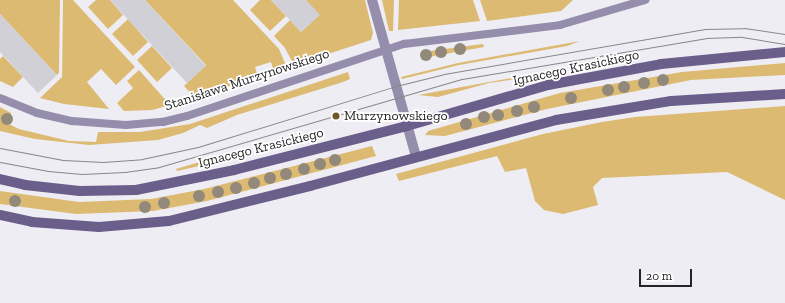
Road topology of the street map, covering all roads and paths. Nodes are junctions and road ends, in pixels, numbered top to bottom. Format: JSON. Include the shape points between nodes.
{"nodes":[{"id":1,"x":372,"y":0,"type":"edge"},
{"id":2,"x":645,"y":0,"type":"edge"},
{"id":3,"x":385,"y":49,"type":"junction"},
{"id":4,"x":785,"y":52,"type":"edge"},
{"id":5,"x":785,"y":94,"type":"edge"},
{"id":6,"x":0,"y":98,"type":"edge"},
{"id":7,"x":407,"y":126,"type":"junction"},
{"id":8,"x":416,"y":156,"type":"junction"},
{"id":9,"x":0,"y":179,"type":"edge"},
{"id":10,"x":0,"y":215,"type":"edge"}],
"edges":[{"from":1,"to":3,"type":"street"},
{"from":2,"to":3,"type":"lane","name":"Stanisława Murzynowskiego","via":[[560,25],[404,44]]},
{"from":3,"to":6,"type":"lane","name":"Stanisława Murzynowskiego","via":[[163,122],[126,125],[72,121],[37,113]]},
{"from":3,"to":7,"type":"street"},
{"from":4,"to":7,"type":"main road","name":"Ignacego Krasickiego","via":[[661,64],[548,85]]},
{"from":5,"to":8,"type":"main road","via":[[679,100],[606,110],[556,120]]},
{"from":7,"to":8,"type":"street"},
{"from":7,"to":9,"type":"main road","name":"Ignacego Krasickiego","via":[[234,170],[136,190],[80,190],[25,185]]},
{"from":8,"to":10,"type":"main road","via":[[310,186],[157,223],[99,227],[32,222]]}]}
